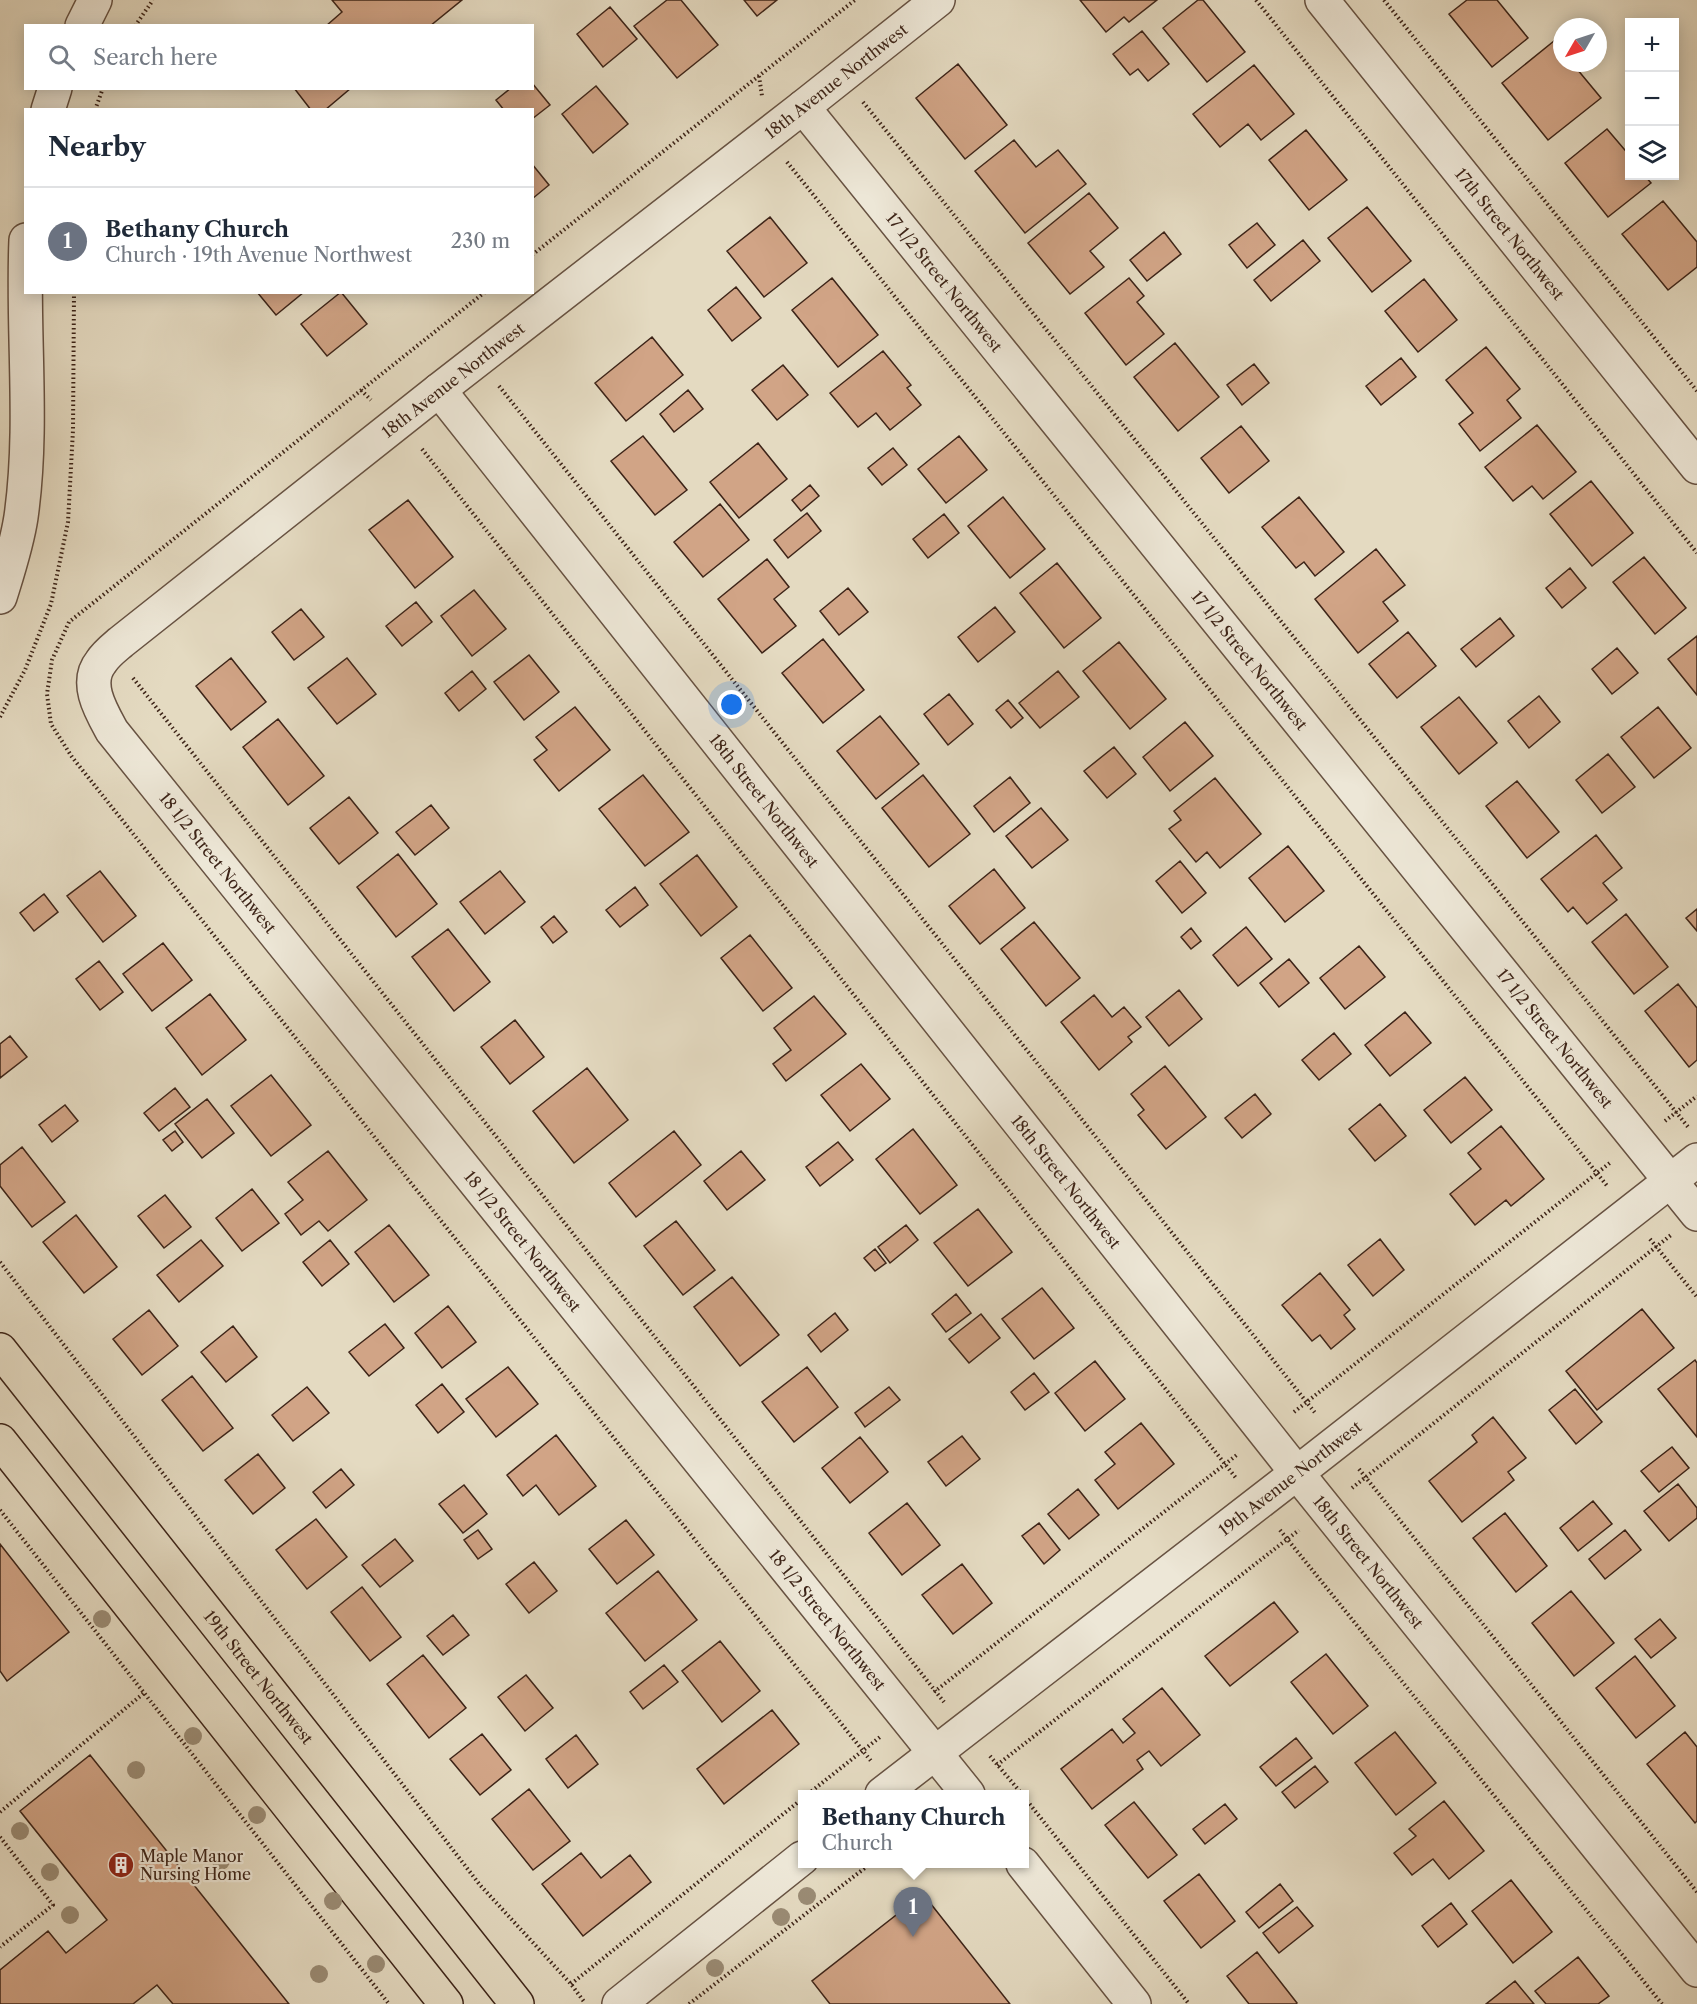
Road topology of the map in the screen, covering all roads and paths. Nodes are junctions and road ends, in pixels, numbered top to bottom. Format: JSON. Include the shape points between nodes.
{"nodes":[{"id":1,"x":95,"y":0,"type":"edge"},
{"id":2,"x":153,"y":0,"type":"edge"},
{"id":3,"x":855,"y":0,"type":"edge"},
{"id":4,"x":938,"y":0,"type":"edge"},
{"id":5,"x":1256,"y":0,"type":"edge"},
{"id":6,"x":1322,"y":0,"type":"edge"},
{"id":7,"x":1384,"y":0,"type":"edge"},
{"id":8,"x":83,"y":24,"type":"edge"},
{"id":9,"x":136,"y":24,"type":"edge"},
{"id":10,"x":842,"y":76,"type":"junction"},
{"id":11,"x":54,"y":90,"type":"edge"},
{"id":12,"x":102,"y":90,"type":"edge"},
{"id":13,"x":803,"y":107,"type":"junction"},
{"id":14,"x":49,"y":108,"type":"edge"},
{"id":15,"x":96,"y":108,"type":"edge"},
{"id":16,"x":766,"y":136,"type":"junction"},
{"id":17,"x":534,"y":253,"type":"edge"},
{"id":18,"x":26,"y":294,"type":"edge"},
{"id":19,"x":482,"y":294,"type":"edge"},
{"id":20,"x":478,"y":360,"type":"junction"},
{"id":21,"x":439,"y":390,"type":"junction"},
{"id":22,"x":1697,"y":391,"type":"edge"},
{"id":23,"x":419,"y":446,"type":"dead end"},
{"id":24,"x":1697,"y":467,"type":"edge"},
{"id":25,"x":1697,"y":553,"type":"edge"},
{"id":26,"x":0,"y":597,"type":"edge"},
{"id":27,"x":121,"y":642,"type":"junction"},
{"id":28,"x":93,"y":681,"type":"joint"},
{"id":29,"x":1697,"y":1096,"type":"edge"},
{"id":30,"x":1697,"y":1160,"type":"edge"},
{"id":31,"x":1671,"y":1181,"type":"junction"},
{"id":32,"x":1697,"y":1214,"type":"edge"},
{"id":33,"x":0,"y":1262,"type":"edge"},
{"id":34,"x":1697,"y":1297,"type":"edge"},
{"id":35,"x":5,"y":1368,"type":"edge"},
{"id":36,"x":0,"y":1441,"type":"edge"},
{"id":37,"x":1297,"y":1473,"type":"junction"},
{"id":38,"x":0,"y":1510,"type":"edge"},
{"id":39,"x":144,"y":1693,"type":"junction"},
{"id":40,"x":935,"y":1752,"type":"junction"},
{"id":41,"x":813,"y":1790,"type":"edge"},
{"id":42,"x":887,"y":1790,"type":"edge"},
{"id":43,"x":965,"y":1790,"type":"edge"},
{"id":44,"x":1018,"y":1790,"type":"edge"},
{"id":45,"x":798,"y":1802,"type":"edge"},
{"id":46,"x":1029,"y":1804,"type":"edge"},
{"id":47,"x":0,"y":1812,"type":"edge"},
{"id":48,"x":0,"y":1837,"type":"edge"},
{"id":49,"x":798,"y":1861,"type":"edge"},
{"id":50,"x":864,"y":1868,"type":"edge"},
{"id":51,"x":1027,"y":1868,"type":"edge"},
{"id":52,"x":1697,"y":1892,"type":"edge"},
{"id":53,"x":0,"y":1947,"type":"edge"},
{"id":54,"x":1697,"y":1970,"type":"edge"},
{"id":55,"x":571,"y":1984,"type":"junction"},
{"id":56,"x":389,"y":2004,"type":"edge"},
{"id":57,"x":446,"y":2004,"type":"edge"},
{"id":58,"x":517,"y":2004,"type":"edge"},
{"id":59,"x":585,"y":2004,"type":"edge"},
{"id":60,"x":619,"y":2004,"type":"edge"},
{"id":61,"x":689,"y":2004,"type":"edge"},
{"id":62,"x":1134,"y":2004,"type":"edge"},
{"id":63,"x":1188,"y":2004,"type":"edge"},
{"id":64,"x":1662,"y":2004,"type":"edge"}],
"edges":[{"from":1,"to":8,"type":"street"},
{"from":2,"to":9,"type":"path"},
{"from":3,"to":17,"type":"path"},
{"from":4,"to":10,"type":"street","name":"18th Avenue Northwest"},
{"from":5,"to":25,"type":"path"},
{"from":6,"to":24,"type":"street","name":"17th Street Northwest"},
{"from":7,"to":22,"type":"path"},
{"from":10,"to":13,"type":"street","name":"18th Avenue Northwest"},
{"from":10,"to":29,"type":"path","via":[[1677,1112]]},
{"from":11,"to":14,"type":"street"},
{"from":12,"to":15,"type":"path"},
{"from":13,"to":16,"type":"street","name":"18th Avenue Northwest"},
{"from":13,"to":31,"type":"street","name":"17 1/2 Street Northwest"},
{"from":16,"to":20,"type":"street","name":"18th Avenue Northwest"},
{"from":16,"to":20,"type":"path","via":[[1597,1174],[1307,1403]]},
{"from":18,"to":26,"type":"street","via":[[27,401],[21,517]]},
{"from":19,"to":41,"type":"path","via":[[69,622],[52,660],[47,694],[51,724],[72,757],[863,1751]]},
{"from":20,"to":21,"type":"street","name":"18th Avenue Northwest"},
{"from":21,"to":27,"type":"street","name":"18th Avenue Northwest"},
{"from":21,"to":37,"type":"street","name":"18th Street Northwest"},
{"from":23,"to":27,"type":"path","via":[[1224,1464],[935,1692],[127,671]]},
{"from":27,"to":28,"type":"street","name":"18th Avenue Northwest","via":[[99,663]]},
{"from":28,"to":40,"type":"street","name":"18 1/2 Street Northwest","via":[[99,708],[112,731]]},
{"from":30,"to":31,"type":"street","name":"19th Avenue Northwest"},
{"from":31,"to":32,"type":"street","name":"17 1/2 Street Northwest"},
{"from":31,"to":37,"type":"street","name":"19th Avenue Northwest"},
{"from":33,"to":55,"type":"path","via":[[480,1885]]},
{"from":34,"to":52,"type":"path","via":[[1657,1247],[1366,1478]]},
{"from":35,"to":58,"type":"main road","name":"19th Street Northwest"},
{"from":36,"to":57,"type":"main road"},
{"from":37,"to":40,"type":"street","name":"19th Avenue Northwest"},
{"from":37,"to":54,"type":"street","name":"18th Street Northwest"},
{"from":38,"to":39,"type":"path"},
{"from":39,"to":47,"type":"path"},
{"from":39,"to":56,"type":"path"},
{"from":40,"to":42,"type":"street","name":"19th Avenue Northwest"},
{"from":40,"to":43,"type":"street","name":"18 1/2 Street Northwest"},
{"from":44,"to":64,"type":"path","via":[[998,1764],[1288,1539]]},
{"from":45,"to":55,"type":"path"},
{"from":46,"to":63,"type":"path"},
{"from":48,"to":53,"type":"path","via":[[53,1905]]},
{"from":49,"to":60,"type":"street"},
{"from":50,"to":61,"type":"path"},
{"from":51,"to":62,"type":"street"},
{"from":55,"to":59,"type":"path"}]}
